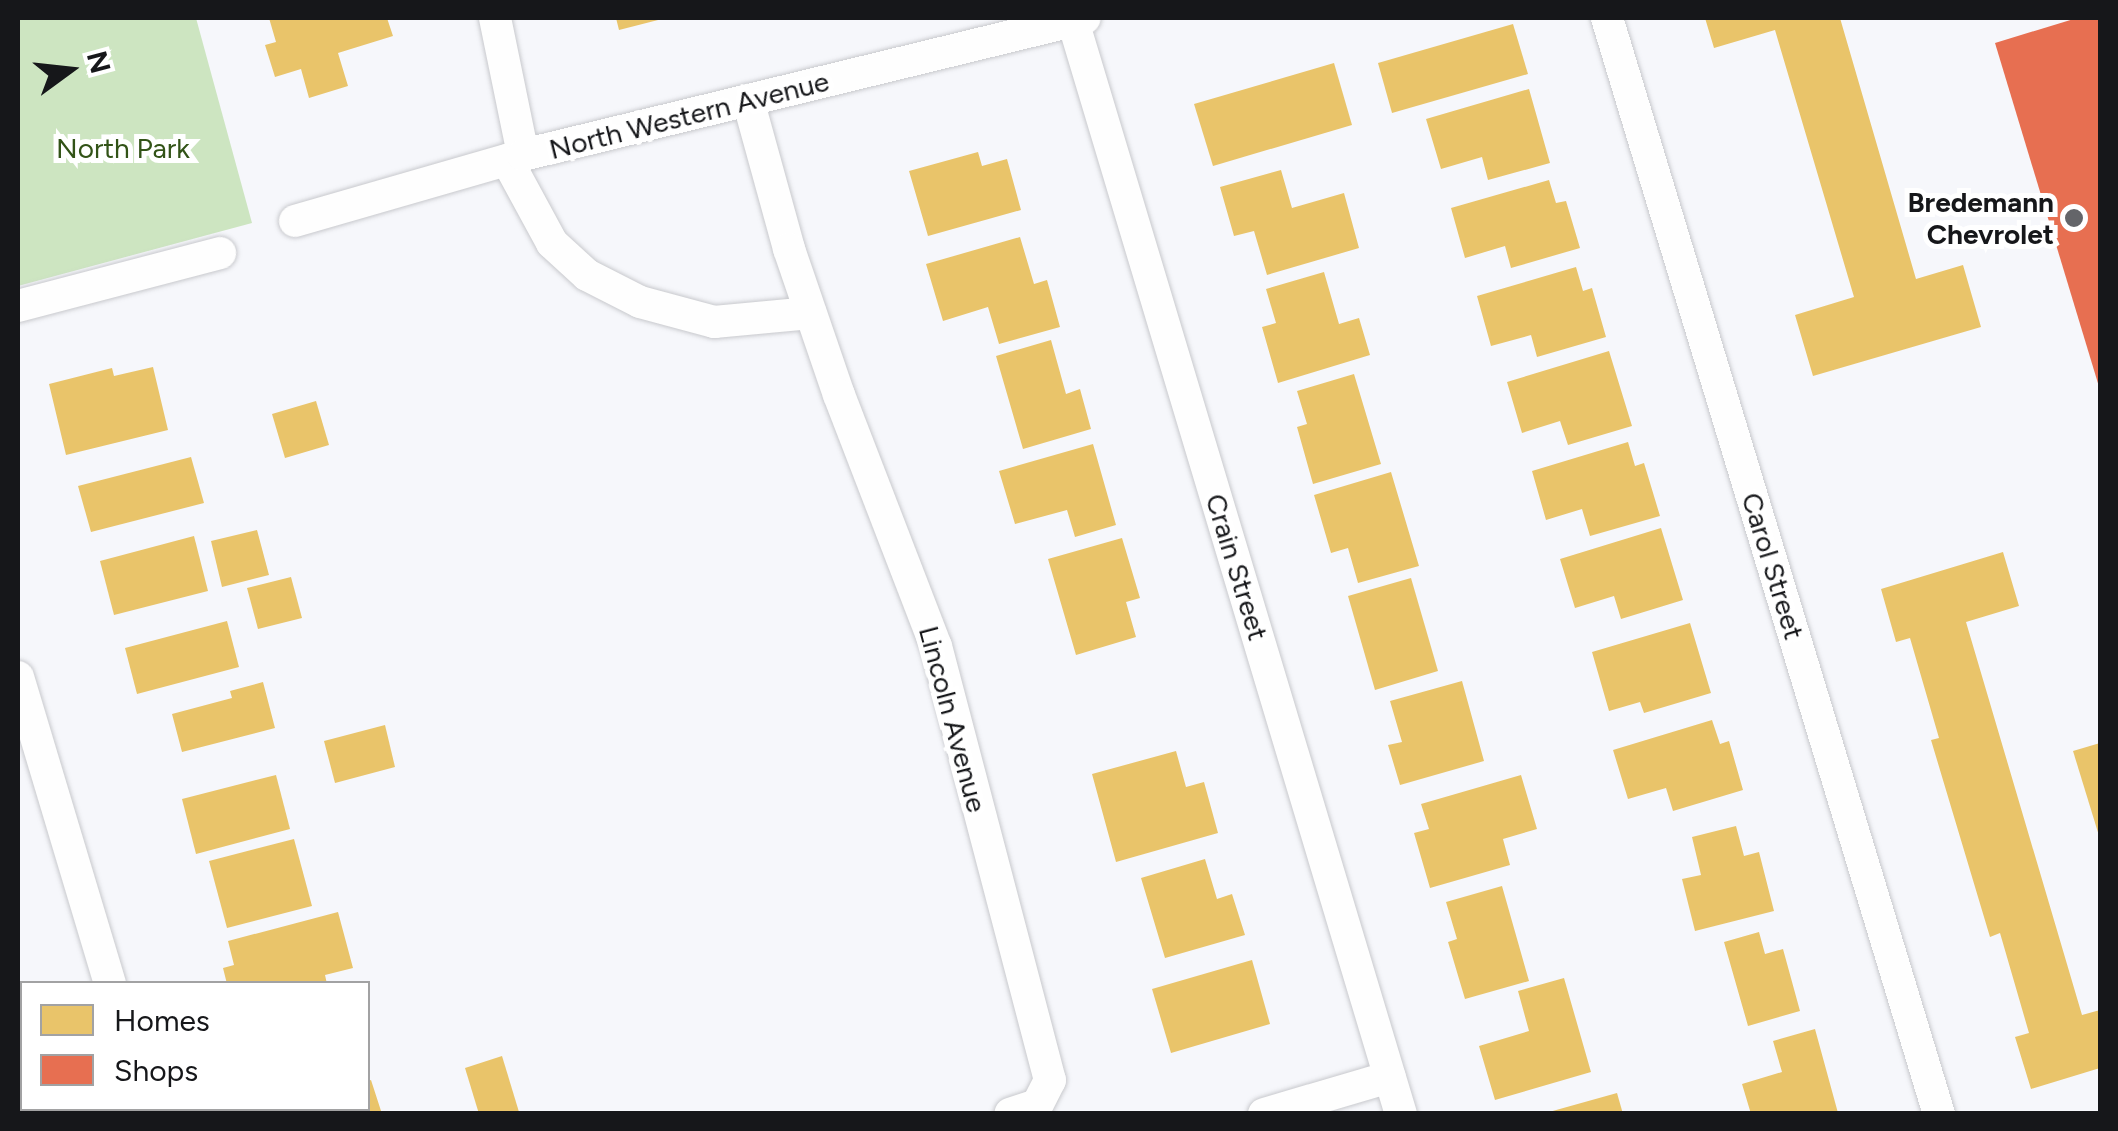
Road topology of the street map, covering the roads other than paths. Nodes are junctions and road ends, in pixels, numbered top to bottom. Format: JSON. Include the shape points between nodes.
{"nodes":[{"id":1,"x":495,"y":18,"type":"edge"},
{"id":2,"x":1607,"y":18,"type":"edge"},
{"id":3,"x":1079,"y":19,"type":"edge"},
{"id":4,"x":748,"y":100,"type":"junction"},
{"id":5,"x":515,"y":157,"type":"junction"},
{"id":6,"x":295,"y":221,"type":"dead end"},
{"id":7,"x":220,"y":253,"type":"dead end"},
{"id":8,"x":18,"y":306,"type":"edge"},
{"id":9,"x":811,"y":313,"type":"junction"},
{"id":10,"x":18,"y":677,"type":"edge"},
{"id":11,"x":109,"y":981,"type":"edge"},
{"id":12,"x":1390,"y":1076,"type":"junction"},
{"id":13,"x":1010,"y":1114,"type":"edge"},
{"id":14,"x":1264,"y":1114,"type":"edge"},
{"id":15,"x":1401,"y":1114,"type":"edge"},
{"id":16,"x":1939,"y":1114,"type":"edge"}],
"edges":[{"from":1,"to":5,"type":"street"},
{"from":2,"to":16,"type":"street","name":"Carol Street"},
{"from":3,"to":4,"type":"street","name":"North Western Avenue"},
{"from":3,"to":12,"type":"street","name":"Crain Street"},
{"from":4,"to":5,"type":"street","name":"North Western Avenue"},
{"from":4,"to":9,"type":"street","name":"Lincoln Avenue"},
{"from":5,"to":6,"type":"street","name":"North Western Avenue"},
{"from":5,"to":9,"type":"street","via":[[522,195],[552,243],[588,274],[640,302],[714,322]]},
{"from":7,"to":8,"type":"street"},
{"from":9,"to":13,"type":"street","name":"Lincoln Avenue","via":[[936,646],[1050,1080],[1037,1104]]},
{"from":10,"to":11,"type":"street"},
{"from":12,"to":14,"type":"street"},
{"from":12,"to":15,"type":"street","name":"Crain Street"}]}
